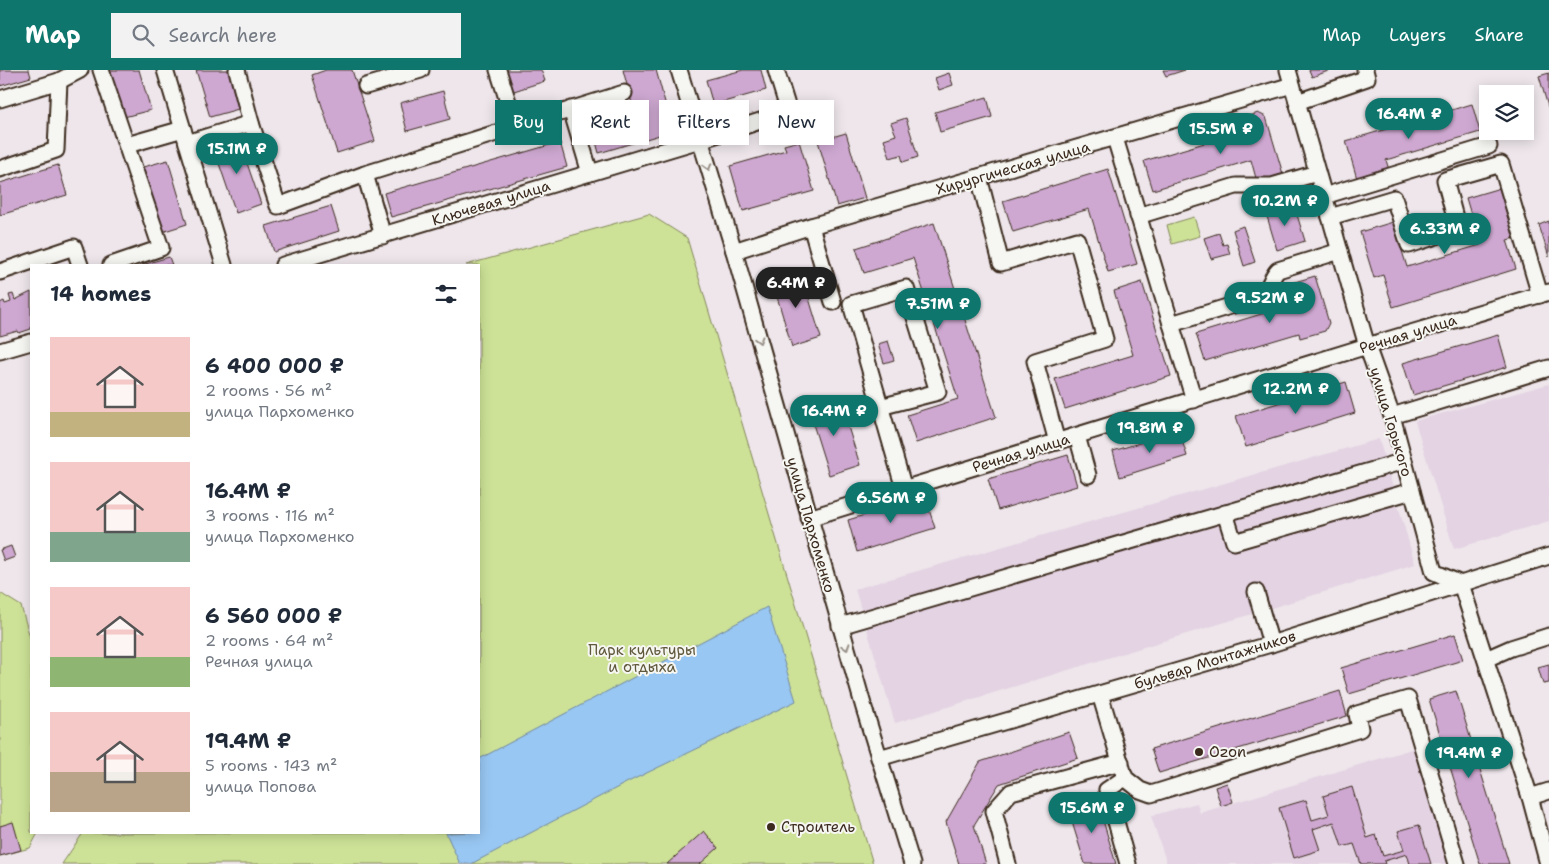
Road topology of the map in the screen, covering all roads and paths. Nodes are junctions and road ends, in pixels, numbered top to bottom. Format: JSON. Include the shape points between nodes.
{"nodes":[{"id":1,"x":80,"y":70,"type":"edge"},
{"id":2,"x":101,"y":70,"type":"edge"},
{"id":3,"x":165,"y":70,"type":"edge"},
{"id":4,"x":237,"y":70,"type":"edge"},
{"id":5,"x":421,"y":70,"type":"edge"},
{"id":6,"x":498,"y":70,"type":"edge"},
{"id":7,"x":679,"y":70,"type":"edge"},
{"id":8,"x":776,"y":70,"type":"edge"},
{"id":9,"x":1288,"y":70,"type":"edge"},
{"id":10,"x":1365,"y":70,"type":"edge"},
{"id":11,"x":59,"y":81,"type":"junction"},
{"id":12,"x":1292,"y":85,"type":"junction"},
{"id":13,"x":366,"y":86,"type":"dead end"},
{"id":14,"x":624,"y":92,"type":"dead end"},
{"id":15,"x":0,"y":100,"type":"edge"},
{"id":16,"x":507,"y":100,"type":"edge"},
{"id":17,"x":688,"y":100,"type":"edge"},
{"id":18,"x":1297,"y":102,"type":"junction"},
{"id":19,"x":571,"y":110,"type":"junction"},
{"id":20,"x":562,"y":113,"type":"edge"},
{"id":21,"x":251,"y":123,"type":"junction"},
{"id":22,"x":749,"y":125,"type":"edge"},
{"id":23,"x":495,"y":134,"type":"edge"},
{"id":24,"x":185,"y":136,"type":"junction"},
{"id":25,"x":1115,"y":138,"type":"junction"},
{"id":26,"x":126,"y":145,"type":"junction"},
{"id":27,"x":683,"y":145,"type":"edge"},
{"id":28,"x":702,"y":145,"type":"edge"},
{"id":29,"x":1488,"y":146,"type":"dead end"},
{"id":30,"x":0,"y":169,"type":"edge"},
{"id":31,"x":1317,"y":172,"type":"junction"},
{"id":32,"x":590,"y":173,"type":"junction"},
{"id":33,"x":365,"y":174,"type":"junction"},
{"id":34,"x":979,"y":177,"type":"junction"},
{"id":35,"x":1324,"y":196,"type":"junction"},
{"id":36,"x":1138,"y":216,"type":"junction"},
{"id":37,"x":1330,"y":217,"type":"junction"},
{"id":38,"x":811,"y":226,"type":"junction"},
{"id":39,"x":383,"y":236,"type":"junction"},
{"id":40,"x":734,"y":251,"type":"junction"},
{"id":41,"x":1340,"y":251,"type":"junction"},
{"id":42,"x":80,"y":264,"type":"edge"},
{"id":43,"x":114,"y":264,"type":"edge"},
{"id":44,"x":224,"y":264,"type":"edge"},
{"id":45,"x":286,"y":264,"type":"edge"},
{"id":46,"x":0,"y":272,"type":"edge"},
{"id":47,"x":1544,"y":294,"type":"edge"},
{"id":48,"x":833,"y":302,"type":"dead end"},
{"id":49,"x":1171,"y":324,"type":"junction"},
{"id":50,"x":30,"y":342,"type":"edge"},
{"id":51,"x":1367,"y":346,"type":"junction"},
{"id":52,"x":0,"y":352,"type":"edge"},
{"id":53,"x":1549,"y":368,"type":"edge"},
{"id":54,"x":1194,"y":400,"type":"junction"},
{"id":55,"x":880,"y":407,"type":"junction"},
{"id":56,"x":1392,"y":416,"type":"junction"},
{"id":57,"x":1077,"y":436,"type":"junction"},
{"id":58,"x":1057,"y":442,"type":"junction"},
{"id":59,"x":1404,"y":461,"type":"junction"},
{"id":60,"x":1088,"y":475,"type":"dead end"},
{"id":61,"x":904,"y":489,"type":"junction"},
{"id":62,"x":1412,"y":491,"type":"junction"},
{"id":63,"x":1225,"y":513,"type":"junction"},
{"id":64,"x":809,"y":518,"type":"junction"},
{"id":65,"x":1549,"y":556,"type":"edge"},
{"id":66,"x":1462,"y":584,"type":"junction"},
{"id":67,"x":1256,"y":592,"type":"dead end"},
{"id":68,"x":840,"y":626,"type":"junction"},
{"id":69,"x":1549,"y":636,"type":"edge"},
{"id":70,"x":1270,"y":644,"type":"junction"},
{"id":71,"x":1486,"y":659,"type":"junction"},
{"id":72,"x":1100,"y":694,"type":"junction"},
{"id":73,"x":879,"y":758,"type":"junction"},
{"id":74,"x":1121,"y":762,"type":"junction"},
{"id":75,"x":1125,"y":778,"type":"junction"},
{"id":76,"x":1549,"y":791,"type":"edge"},
{"id":77,"x":1530,"y":797,"type":"junction"},
{"id":78,"x":912,"y":864,"type":"edge"},
{"id":79,"x":1008,"y":864,"type":"edge"},
{"id":80,"x":1128,"y":864,"type":"edge"},
{"id":81,"x":1458,"y":864,"type":"edge"},
{"id":82,"x":1548,"y":864,"type":"edge"}],
"edges":[{"from":1,"to":11,"type":"street"},
{"from":2,"to":26,"type":"street"},
{"from":3,"to":24,"type":"street"},
{"from":4,"to":21,"type":"street"},
{"from":5,"to":13,"type":"street"},
{"from":6,"to":16,"type":"street"},
{"from":7,"to":17,"type":"street","name":"улица Пархоменко"},
{"from":8,"to":22,"type":"street","name":"Ключевая улица","via":[[789,112]]},
{"from":9,"to":12,"type":"street","name":"улица Горького"},
{"from":10,"to":18,"type":"street","via":[[1368,78]]},
{"from":11,"to":15,"type":"street"},
{"from":11,"to":30,"type":"street","via":[[56,150]]},
{"from":12,"to":18,"type":"street","name":"улица Горького"},
{"from":12,"to":25,"type":"street","name":"Хирургическая улица"},
{"from":14,"to":19,"type":"street"},
{"from":18,"to":31,"type":"street","name":"улица Горького"},
{"from":19,"to":20,"type":"street"},
{"from":19,"to":32,"type":"street"},
{"from":21,"to":24,"type":"street"},
{"from":21,"to":33,"type":"street","via":[[278,206]]},
{"from":23,"to":33,"type":"street"},
{"from":24,"to":26,"type":"street"},
{"from":24,"to":44,"type":"street"},
{"from":25,"to":34,"type":"street","name":"Хирургическая улица"},
{"from":25,"to":36,"type":"street"},
{"from":26,"to":43,"type":"street","via":[[161,248]]},
{"from":27,"to":32,"type":"street","name":"Ключевая улица"},
{"from":28,"to":40,"type":"street","name":"улица Пархоменко","one_way":true},
{"from":29,"to":35,"type":"street"},
{"from":31,"to":35,"type":"street","name":"улица Горького"},
{"from":31,"to":36,"type":"street","via":[[1272,186],[1236,186]]},
{"from":32,"to":39,"type":"street","name":"Ключевая улица"},
{"from":33,"to":39,"type":"street"},
{"from":34,"to":38,"type":"street","name":"Хирургическая улица"},
{"from":34,"to":58,"type":"street","via":[[1001,263],[1078,240],[1105,339],[1035,361]]},
{"from":35,"to":37,"type":"street","name":"улица Горького"},
{"from":36,"to":49,"type":"street"},
{"from":37,"to":41,"type":"street","name":"улица Горького"},
{"from":37,"to":47,"type":"street","via":[[1394,198],[1409,245],[1458,229],[1445,180],[1501,164]]},
{"from":38,"to":40,"type":"street","name":"Хирургическая улица"},
{"from":38,"to":48,"type":"street"},
{"from":39,"to":45,"type":"street","name":"Ключевая улица"},
{"from":40,"to":64,"type":"street","name":"улица Пархоменко","one_way":true},
{"from":41,"to":49,"type":"street","via":[[1278,270],[1260,297]]},
{"from":41,"to":51,"type":"street","name":"улица Горького"},
{"from":42,"to":46,"type":"street","via":[[74,247]]},
{"from":47,"to":51,"type":"street","name":"Речная улица"},
{"from":49,"to":54,"type":"street"},
{"from":50,"to":52,"type":"street"},
{"from":51,"to":54,"type":"street","name":"Речная улица"},
{"from":51,"to":56,"type":"street","name":"улица Горького"},
{"from":53,"to":56,"type":"street"},
{"from":54,"to":57,"type":"street","name":"Речная улица"},
{"from":55,"to":55,"type":"street","via":[[938,392],[906,288],[850,304]]},
{"from":55,"to":61,"type":"street"},
{"from":56,"to":59,"type":"street","name":"улица Горького"},
{"from":57,"to":58,"type":"street","name":"Речная улица"},
{"from":57,"to":60,"type":"street"},
{"from":58,"to":61,"type":"street","name":"Речная улица"},
{"from":59,"to":62,"type":"street","name":"улица Горького"},
{"from":59,"to":63,"type":"street"},
{"from":61,"to":64,"type":"street","name":"Речная улица"},
{"from":62,"to":63,"type":"street","via":[[1234,542]]},
{"from":62,"to":66,"type":"street","name":"улица Горького","via":[[1434,572]]},
{"from":63,"to":68,"type":"street"},
{"from":64,"to":68,"type":"street","name":"улица Пархоменко"},
{"from":65,"to":66,"type":"street","name":"бульвар Монтажников"},
{"from":66,"to":70,"type":"street","name":"бульвар Монтажников"},
{"from":66,"to":71,"type":"street"},
{"from":67,"to":70,"type":"street"},
{"from":68,"to":73,"type":"street","name":"улица Пархоменко","one_way":true},
{"from":69,"to":71,"type":"street"},
{"from":70,"to":72,"type":"street","name":"бульвар Монтажников"},
{"from":71,"to":77,"type":"street"},
{"from":72,"to":73,"type":"street","name":"бульвар Монтажников"},
{"from":72,"to":74,"type":"street"},
{"from":73,"to":78,"type":"street","name":"улица Пархоменко"},
{"from":74,"to":75,"type":"street"},
{"from":74,"to":79,"type":"street","via":[[1012,792],[994,811]]},
{"from":75,"to":80,"type":"street","via":[[1107,790]]},
{"from":75,"to":81,"type":"street","via":[[1151,794],[1360,729],[1357,714],[1408,699]]},
{"from":76,"to":77,"type":"street"},
{"from":77,"to":82,"type":"street"}]}
